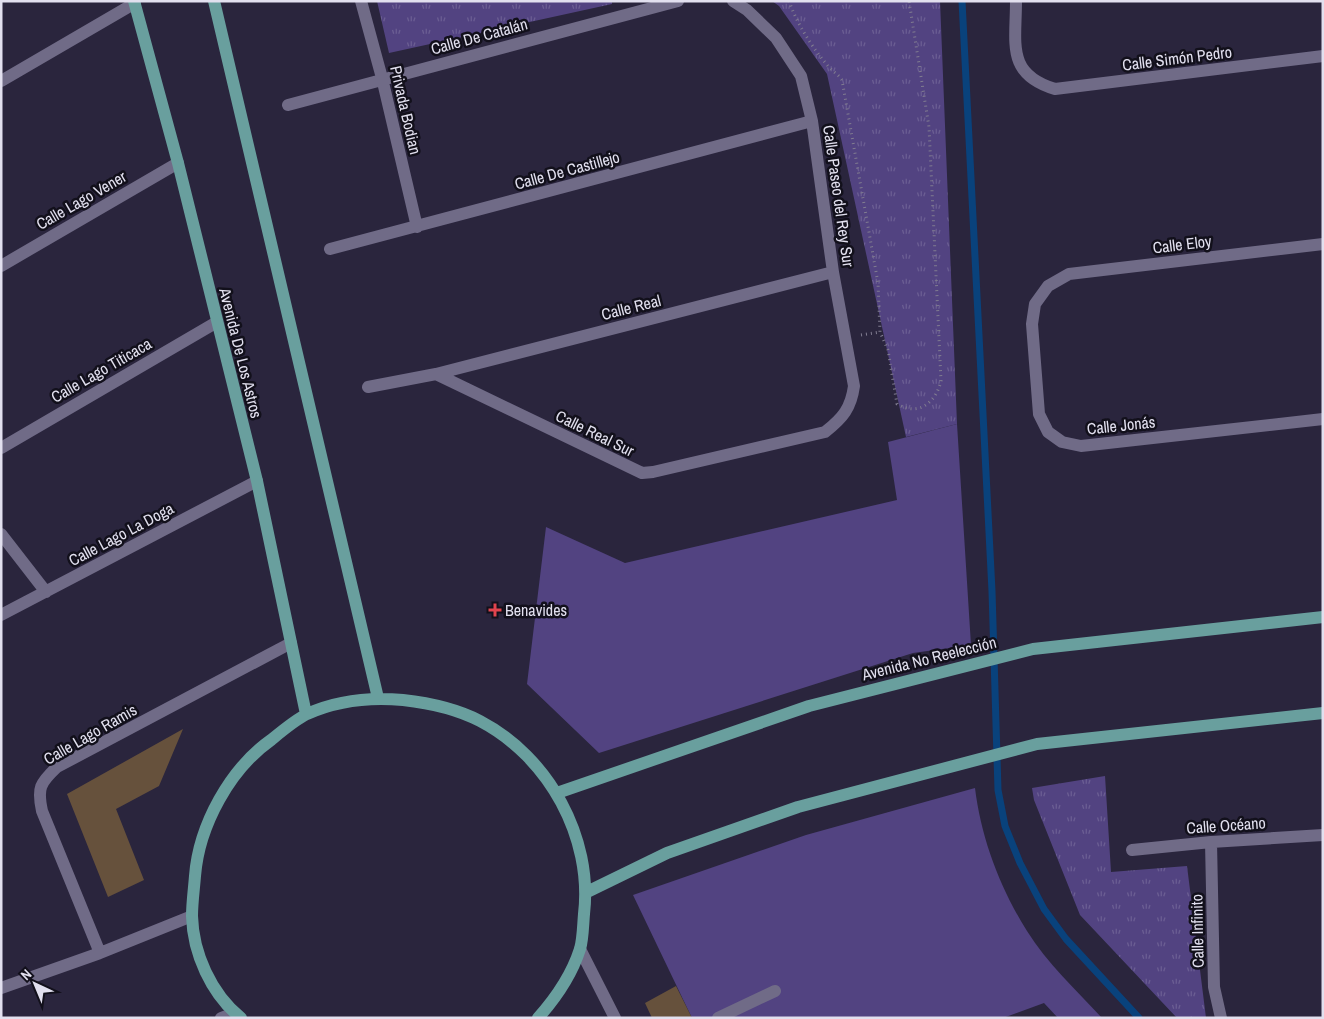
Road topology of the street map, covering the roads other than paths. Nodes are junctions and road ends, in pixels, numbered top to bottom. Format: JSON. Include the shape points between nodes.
{"nodes":[{"id":1,"x":214,"y":1,"type":"edge"},
{"id":2,"x":362,"y":1,"type":"edge"},
{"id":3,"x":678,"y":1,"type":"edge"},
{"id":4,"x":733,"y":1,"type":"edge"},
{"id":5,"x":1016,"y":1,"type":"edge"},
{"id":6,"x":134,"y":2,"type":"edge"},
{"id":7,"x":1323,"y":56,"type":"edge"},
{"id":8,"x":382,"y":78,"type":"junction"},
{"id":9,"x":1,"y":81,"type":"edge"},
{"id":10,"x":288,"y":105,"type":"dead end"},
{"id":11,"x":812,"y":121,"type":"junction"},
{"id":12,"x":178,"y":163,"type":"junction"},
{"id":13,"x":417,"y":227,"type":"junction"},
{"id":14,"x":1323,"y":244,"type":"edge"},
{"id":15,"x":330,"y":250,"type":"dead end"},
{"id":16,"x":1,"y":266,"type":"edge"},
{"id":17,"x":834,"y":272,"type":"junction"},
{"id":18,"x":1048,"y":286,"type":"joint"},
{"id":19,"x":217,"y":322,"type":"junction"},
{"id":20,"x":436,"y":374,"type":"junction"},
{"id":21,"x":368,"y":387,"type":"dead end"},
{"id":22,"x":842,"y":419,"type":"joint"},
{"id":23,"x":1323,"y":419,"type":"edge"},
{"id":24,"x":1,"y":448,"type":"edge"},
{"id":25,"x":257,"y":481,"type":"junction"},
{"id":26,"x":1,"y":534,"type":"edge"},
{"id":27,"x":46,"y":592,"type":"junction"},
{"id":28,"x":1,"y":615,"type":"edge"},
{"id":29,"x":1323,"y":618,"type":"edge"},
{"id":30,"x":291,"y":643,"type":"junction"},
{"id":31,"x":378,"y":698,"type":"junction"},
{"id":32,"x":1323,"y":713,"type":"edge"},
{"id":33,"x":306,"y":714,"type":"junction"},
{"id":34,"x":557,"y":793,"type":"junction"},
{"id":35,"x":1323,"y":835,"type":"edge"},
{"id":36,"x":1211,"y":842,"type":"junction"},
{"id":37,"x":1132,"y":850,"type":"dead end"},
{"id":38,"x":586,"y":892,"type":"junction"},
{"id":39,"x":192,"y":916,"type":"junction"},
{"id":40,"x":580,"y":949,"type":"junction"},
{"id":41,"x":100,"y":953,"type":"junction"},
{"id":42,"x":1,"y":988,"type":"edge"},
{"id":43,"x":776,"y":991,"type":"dead end"},
{"id":44,"x":238,"y":1015,"type":"edge"},
{"id":45,"x":221,"y":1018,"type":"edge"},
{"id":46,"x":538,"y":1018,"type":"edge"},
{"id":47,"x":615,"y":1018,"type":"edge"},
{"id":48,"x":718,"y":1018,"type":"edge"},
{"id":49,"x":1222,"y":1018,"type":"edge"}],
"edges":[{"from":1,"to":31,"type":"main road"},
{"from":2,"to":8,"type":"street","name":"Privada Bodian"},
{"from":3,"to":8,"type":"street","name":"Calle De Catalán"},
{"from":4,"to":11,"type":"street","name":"Calle Paseo del Rey Sur","via":[[776,38],[801,76]]},
{"from":5,"to":7,"type":"street","name":"Calle Simón Pedro","via":[[1016,51],[1024,71],[1037,83],[1055,89]]},
{"from":6,"to":9,"type":"street"},
{"from":6,"to":12,"type":"main road","name":"Avenida De Los Astros"},
{"from":8,"to":10,"type":"street","name":"Calle De Catalán"},
{"from":8,"to":13,"type":"street","name":"Privada Bodian"},
{"from":11,"to":13,"type":"street","name":"Calle De Castillejo"},
{"from":11,"to":17,"type":"street","name":"Calle Paseo del Rey Sur"},
{"from":12,"to":16,"type":"street","name":"Calle Lago Vener"},
{"from":12,"to":19,"type":"main road","name":"Avenida De Los Astros"},
{"from":13,"to":15,"type":"street","name":"Calle De Castillejo"},
{"from":14,"to":18,"type":"street","name":"Calle Eloy","via":[[1069,274]]},
{"from":17,"to":20,"type":"street","name":"Calle Real"},
{"from":17,"to":22,"type":"street","name":"Calle Paseo del Rey Sur","via":[[854,386],[851,404]]},
{"from":18,"to":23,"type":"street","name":"Calle Jonás","via":[[1035,304],[1032,324],[1039,414],[1048,432],[1062,442],[1081,446]]},
{"from":19,"to":24,"type":"street","name":"Calle Lago Titicaca"},
{"from":19,"to":25,"type":"main road","name":"Avenida De Los Astros"},
{"from":20,"to":21,"type":"street"},
{"from":20,"to":22,"type":"street","name":"Calle Real Sur","via":[[642,472],[825,432]]},
{"from":25,"to":27,"type":"street","name":"Calle Lago La Doga"},
{"from":25,"to":30,"type":"main road","name":"Avenida De Los Astros"},
{"from":26,"to":27,"type":"street"},
{"from":27,"to":28,"type":"street","name":"Calle Lago La Doga"},
{"from":29,"to":34,"type":"main road","name":"Avenida No Reelección","via":[[1033,649],[809,706]]},
{"from":30,"to":33,"type":"main road","name":"Avenida De Los Astros"},
{"from":30,"to":41,"type":"street","name":"Calle Lago Ramis","via":[[57,767],[43,780],[39,795],[42,811]]},
{"from":31,"to":33,"type":"main road","via":[[341,703]]},
{"from":31,"to":34,"type":"main road","via":[[431,703],[481,721],[524,752]]},
{"from":32,"to":38,"type":"main road","via":[[1037,744],[798,806],[667,853]]},
{"from":33,"to":39,"type":"main road","via":[[255,751],[217,800],[196,862]]},
{"from":34,"to":38,"type":"main road","via":[[578,841]]},
{"from":35,"to":36,"type":"street","name":"Calle Océano"},
{"from":36,"to":37,"type":"street","name":"Calle Océano"},
{"from":36,"to":49,"type":"street","name":"Calle Infinito","via":[[1214,987]]},
{"from":38,"to":40,"type":"main road"},
{"from":39,"to":41,"type":"street"},
{"from":39,"to":44,"type":"main road","via":[[197,951],[212,985]]},
{"from":40,"to":46,"type":"main road","via":[[555,999]]},
{"from":40,"to":47,"type":"street"},
{"from":41,"to":42,"type":"street"},
{"from":43,"to":48,"type":"street"},
{"from":44,"to":45,"type":"street"}]}
